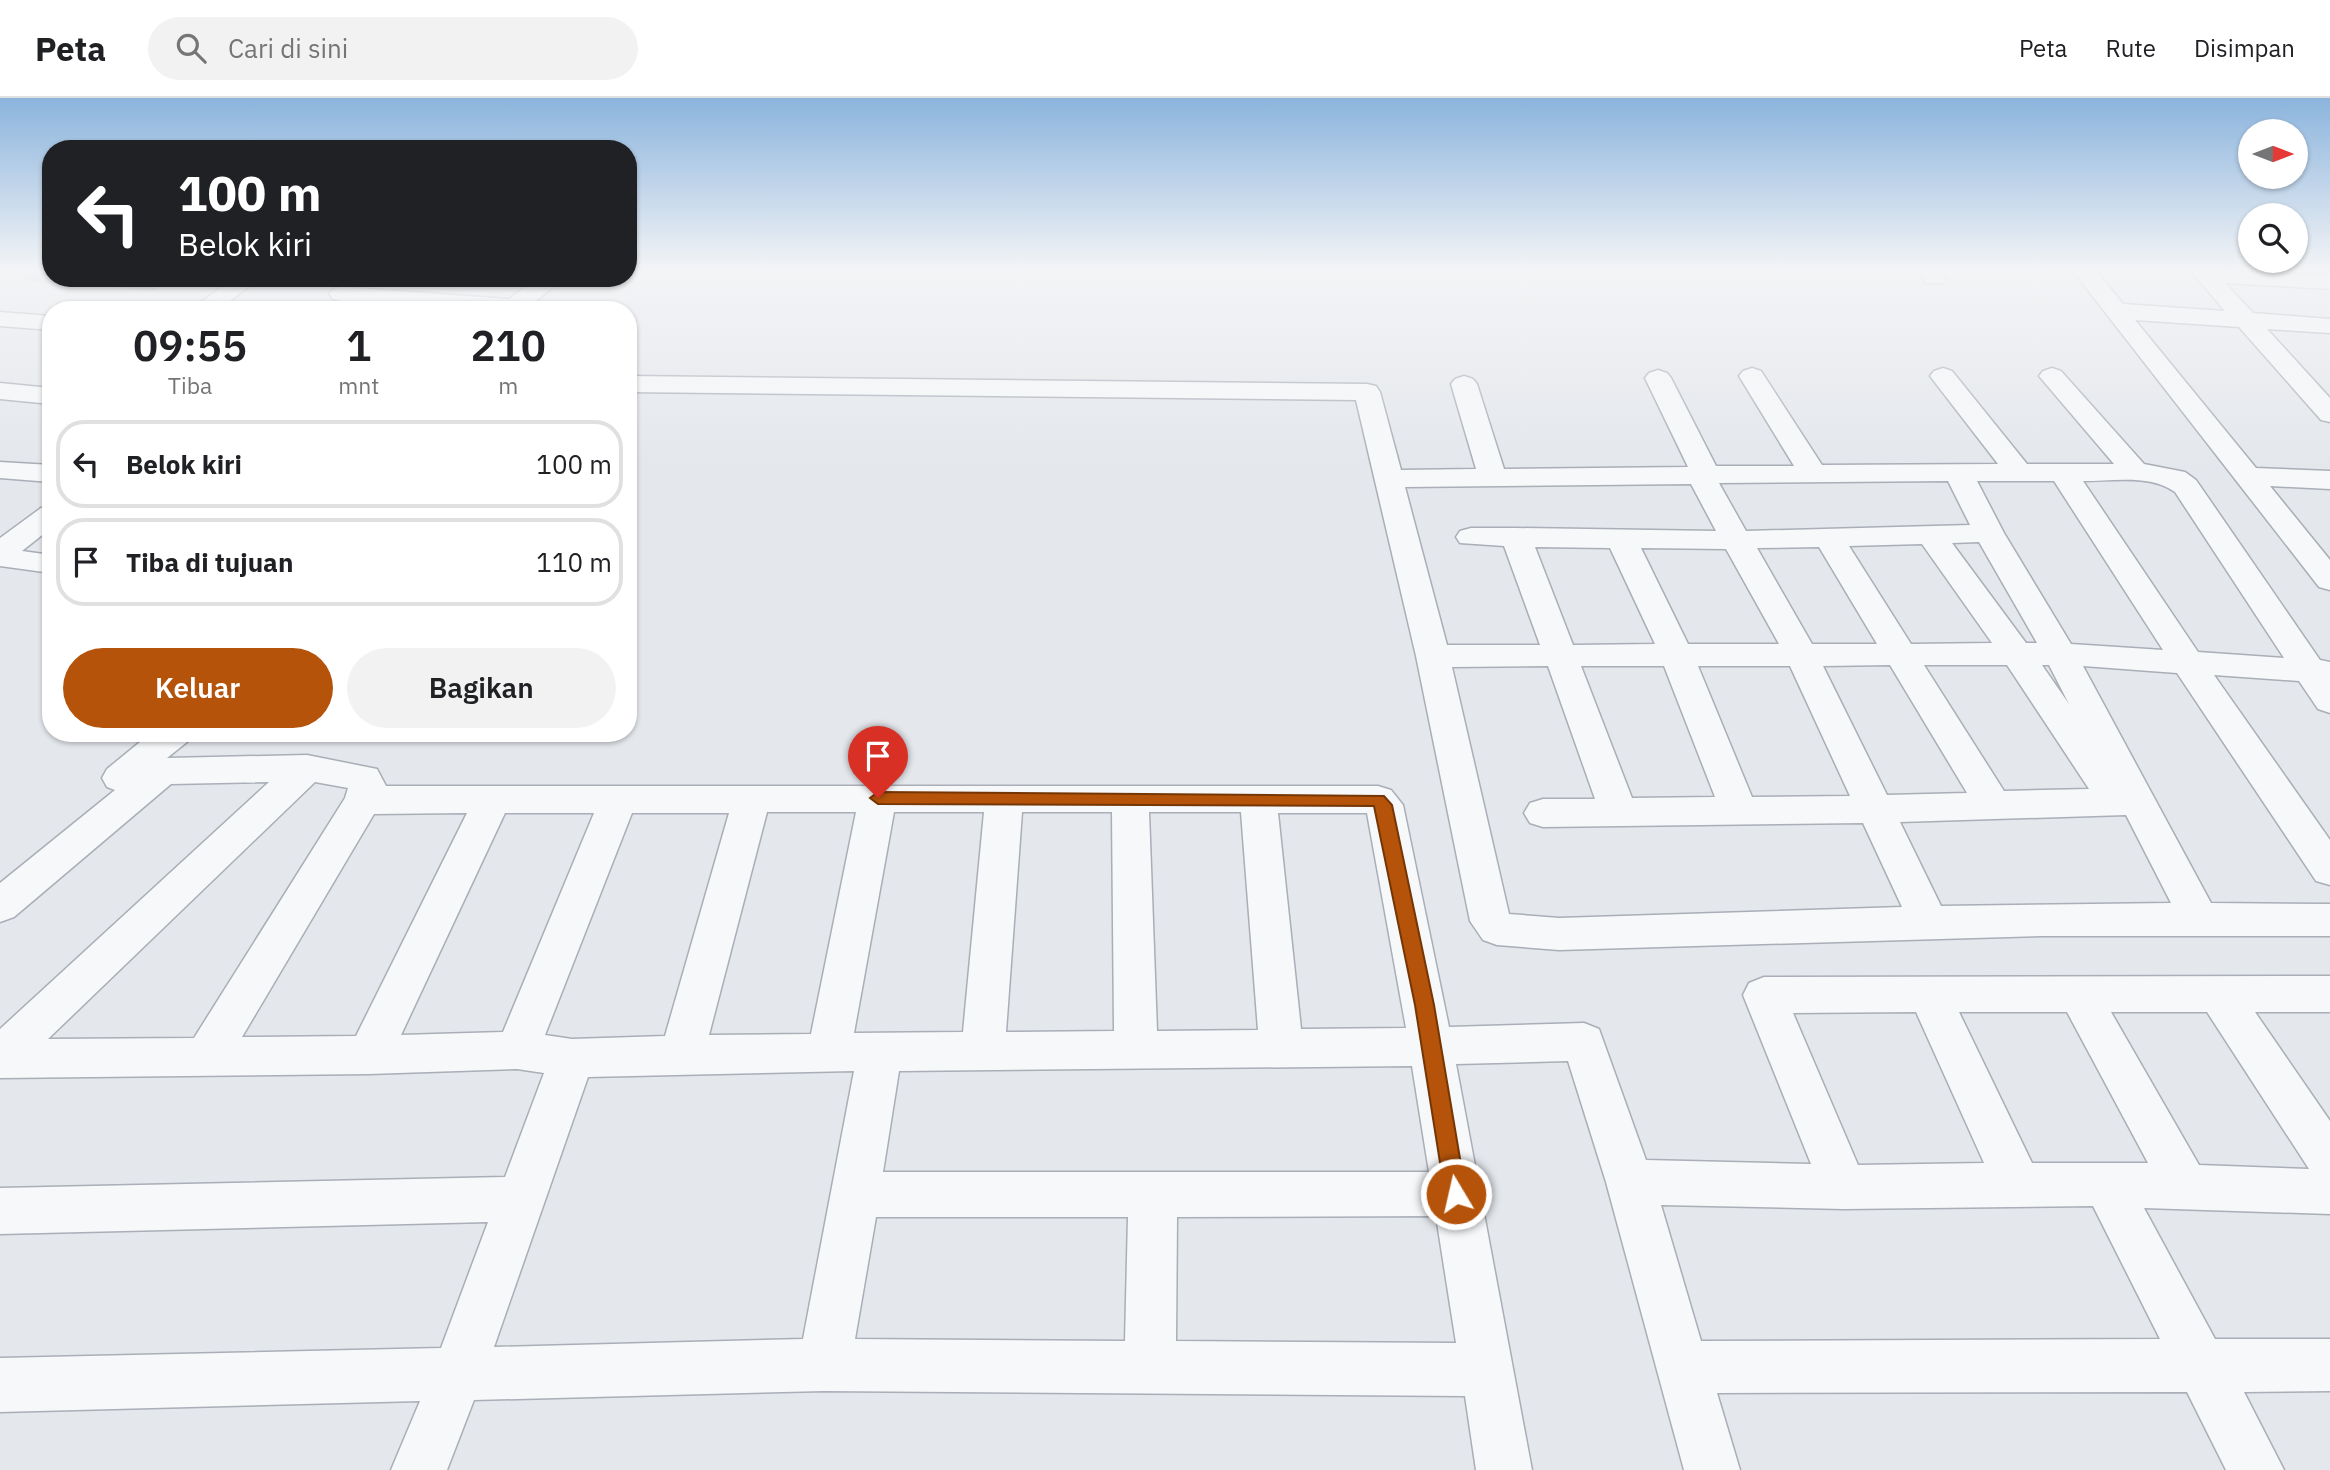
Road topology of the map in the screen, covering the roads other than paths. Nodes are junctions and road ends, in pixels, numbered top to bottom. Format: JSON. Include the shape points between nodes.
{"nodes":[{"id":1,"x":2135,"y":335,"type":"edge"},
{"id":2,"x":2258,"y":335,"type":"edge"},
{"id":3,"x":2286,"y":366,"type":"junction"},
{"id":4,"x":2319,"y":368,"type":"dead end"},
{"id":5,"x":1752,"y":376,"type":"dead end"},
{"id":6,"x":1943,"y":376,"type":"dead end"},
{"id":7,"x":2052,"y":376,"type":"dead end"},
{"id":8,"x":1658,"y":378,"type":"dead end"},
{"id":9,"x":637,"y":384,"type":"edge"},
{"id":10,"x":1464,"y":384,"type":"dead end"},
{"id":11,"x":0,"y":391,"type":"edge"},
{"id":12,"x":42,"y":396,"type":"edge"},
{"id":13,"x":2330,"y":414,"type":"edge"},
{"id":14,"x":0,"y":470,"type":"edge"},
{"id":15,"x":1958,"y":472,"type":"junction"},
{"id":16,"x":42,"y":473,"type":"edge"},
{"id":17,"x":2020,"y":473,"type":"junction"},
{"id":18,"x":1813,"y":474,"type":"junction"},
{"id":19,"x":2064,"y":474,"type":"junction"},
{"id":20,"x":2137,"y":474,"type":"junction"},
{"id":21,"x":1703,"y":475,"type":"junction"},
{"id":22,"x":2248,"y":475,"type":"junction"},
{"id":23,"x":1492,"y":477,"type":"junction"},
{"id":24,"x":1389,"y":479,"type":"junction"},
{"id":25,"x":2330,"y":480,"type":"edge"},
{"id":26,"x":42,"y":529,"type":"edge"},
{"id":27,"x":1989,"y":533,"type":"junction"},
{"id":28,"x":1930,"y":534,"type":"junction"},
{"id":29,"x":1471,"y":537,"type":"dead end"},
{"id":30,"x":1516,"y":537,"type":"junction"},
{"id":31,"x":1828,"y":537,"type":"junction"},
{"id":32,"x":1621,"y":538,"type":"junction"},
{"id":33,"x":1736,"y":540,"type":"junction"},
{"id":34,"x":26,"y":556,"type":"edge"},
{"id":35,"x":2330,"y":580,"type":"edge"},
{"id":36,"x":2017,"y":654,"type":"junction"},
{"id":37,"x":2060,"y":654,"type":"junction"},
{"id":38,"x":1903,"y":655,"type":"junction"},
{"id":39,"x":1433,"y":656,"type":"junction"},
{"id":40,"x":1561,"y":656,"type":"junction"},
{"id":41,"x":1677,"y":656,"type":"junction"},
{"id":42,"x":1802,"y":656,"type":"junction"},
{"id":43,"x":2187,"y":662,"type":"junction"},
{"id":44,"x":2319,"y":671,"type":"edge"},
{"id":45,"x":2330,"y":701,"type":"edge"},
{"id":46,"x":163,"y":742,"type":"edge"},
{"id":47,"x":307,"y":768,"type":"junction"},
{"id":48,"x":619,"y":798,"type":"junction"},
{"id":49,"x":752,"y":798,"type":"junction"},
{"id":50,"x":878,"y":798,"type":"junction"},
{"id":51,"x":1004,"y":798,"type":"junction"},
{"id":52,"x":1130,"y":798,"type":"junction"},
{"id":53,"x":1258,"y":798,"type":"junction"},
{"id":54,"x":493,"y":799,"type":"junction"},
{"id":55,"x":363,"y":800,"type":"junction"},
{"id":56,"x":2127,"y":801,"type":"junction"},
{"id":57,"x":1994,"y":806,"type":"junction"},
{"id":58,"x":1875,"y":810,"type":"junction"},
{"id":59,"x":1740,"y":812,"type":"junction"},
{"id":60,"x":1543,"y":813,"type":"dead end"},
{"id":61,"x":1619,"y":813,"type":"junction"},
{"id":62,"x":2330,"y":870,"type":"edge"},
{"id":63,"x":0,"y":877,"type":"edge"},
{"id":64,"x":0,"y":906,"type":"edge"},
{"id":65,"x":2199,"y":918,"type":"junction"},
{"id":66,"x":2330,"y":920,"type":"edge"},
{"id":67,"x":1929,"y":922,"type":"junction"},
{"id":68,"x":2330,"y":994,"type":"edge"},
{"id":69,"x":1930,"y":996,"type":"junction"},
{"id":70,"x":2080,"y":996,"type":"junction"},
{"id":71,"x":2220,"y":996,"type":"junction"},
{"id":72,"x":1281,"y":1046,"type":"junction"},
{"id":73,"x":1432,"y":1047,"type":"junction"},
{"id":74,"x":517,"y":1050,"type":"junction"},
{"id":75,"x":1136,"y":1050,"type":"junction"},
{"id":76,"x":984,"y":1051,"type":"junction"},
{"id":77,"x":829,"y":1052,"type":"junction"},
{"id":78,"x":682,"y":1054,"type":"junction"},
{"id":79,"x":879,"y":1054,"type":"junction"},
{"id":80,"x":369,"y":1055,"type":"junction"},
{"id":81,"x":207,"y":1056,"type":"junction"},
{"id":82,"x":0,"y":1058,"type":"edge"},
{"id":83,"x":572,"y":1058,"type":"junction"},
{"id":84,"x":2330,"y":1160,"type":"edge"},
{"id":85,"x":1630,"y":1182,"type":"junction"},
{"id":86,"x":2106,"y":1184,"type":"junction"},
{"id":87,"x":2018,"y":1185,"type":"junction"},
{"id":88,"x":1844,"y":1187,"type":"junction"},
{"id":89,"x":2186,"y":1187,"type":"junction"},
{"id":90,"x":2330,"y":1192,"type":"edge"},
{"id":91,"x":1456,"y":1194,"type":"junction"},
{"id":92,"x":856,"y":1195,"type":"junction"},
{"id":93,"x":1153,"y":1195,"type":"junction"},
{"id":94,"x":520,"y":1199,"type":"junction"},
{"id":95,"x":0,"y":1211,"type":"edge"},
{"id":96,"x":824,"y":1365,"type":"junction"},
{"id":97,"x":2200,"y":1365,"type":"junction"},
{"id":98,"x":2330,"y":1365,"type":"edge"},
{"id":99,"x":1682,"y":1367,"type":"junction"},
{"id":100,"x":1150,"y":1368,"type":"junction"},
{"id":101,"x":1485,"y":1370,"type":"junction"},
{"id":102,"x":457,"y":1374,"type":"junction"},
{"id":103,"x":0,"y":1385,"type":"edge"},
{"id":104,"x":419,"y":1470,"type":"edge"},
{"id":105,"x":1504,"y":1470,"type":"edge"},
{"id":106,"x":1712,"y":1470,"type":"edge"},
{"id":107,"x":2256,"y":1470,"type":"edge"}],
"edges":[{"from":1,"to":22,"type":"street"},
{"from":2,"to":3,"type":"street"},
{"from":3,"to":4,"type":"street"},
{"from":3,"to":13,"type":"street"},
{"from":5,"to":18,"type":"street"},
{"from":6,"to":17,"type":"street"},
{"from":7,"to":20,"type":"street"},
{"from":8,"to":21,"type":"street"},
{"from":9,"to":24,"type":"street","via":[[1367,393]]},
{"from":10,"to":23,"type":"street"},
{"from":11,"to":12,"type":"street"},
{"from":14,"to":16,"type":"street"},
{"from":15,"to":17,"type":"street"},
{"from":15,"to":18,"type":"street"},
{"from":15,"to":27,"type":"street"},
{"from":17,"to":19,"type":"street"},
{"from":18,"to":21,"type":"street"},
{"from":19,"to":20,"type":"street"},
{"from":19,"to":43,"type":"street"},
{"from":20,"to":44,"type":"street","via":[[2175,478],[2186,486]]},
{"from":21,"to":23,"type":"street"},
{"from":21,"to":33,"type":"street"},
{"from":22,"to":25,"type":"street"},
{"from":22,"to":35,"type":"street"},
{"from":23,"to":24,"type":"street"},
{"from":24,"to":39,"type":"street"},
{"from":26,"to":34,"type":"street"},
{"from":27,"to":28,"type":"street"},
{"from":27,"to":37,"type":"street"},
{"from":28,"to":31,"type":"street"},
{"from":28,"to":36,"type":"street"},
{"from":29,"to":30,"type":"street"},
{"from":30,"to":32,"type":"street"},
{"from":30,"to":40,"type":"street"},
{"from":31,"to":33,"type":"street"},
{"from":31,"to":38,"type":"street"},
{"from":32,"to":33,"type":"street"},
{"from":32,"to":41,"type":"street"},
{"from":33,"to":42,"type":"street"},
{"from":36,"to":37,"type":"street"},
{"from":36,"to":38,"type":"street"},
{"from":36,"to":56,"type":"street"},
{"from":37,"to":43,"type":"street"},
{"from":37,"to":56,"type":"street"},
{"from":38,"to":42,"type":"street"},
{"from":38,"to":57,"type":"street"},
{"from":39,"to":40,"type":"street"},
{"from":39,"to":67,"type":"street","via":[[1490,921],[1497,929],[1559,934]]},
{"from":40,"to":41,"type":"street"},
{"from":40,"to":61,"type":"street"},
{"from":41,"to":42,"type":"street"},
{"from":41,"to":59,"type":"street"},
{"from":42,"to":58,"type":"street"},
{"from":43,"to":44,"type":"street"},
{"from":43,"to":62,"type":"street"},
{"from":44,"to":45,"type":"street"},
{"from":46,"to":63,"type":"street"},
{"from":47,"to":55,"type":"street","via":[[364,778],[368,784]]},
{"from":47,"to":64,"type":"street","via":[[162,771]]},
{"from":47,"to":82,"type":"street"},
{"from":48,"to":49,"type":"street"},
{"from":48,"to":54,"type":"street"},
{"from":48,"to":74,"type":"street"},
{"from":49,"to":50,"type":"street"},
{"from":49,"to":78,"type":"street"},
{"from":50,"to":51,"type":"street"},
{"from":50,"to":77,"type":"street"},
{"from":51,"to":52,"type":"street"},
{"from":51,"to":76,"type":"street"},
{"from":52,"to":53,"type":"street"},
{"from":52,"to":75,"type":"street"},
{"from":53,"to":72,"type":"street"},
{"from":53,"to":73,"type":"street","via":[[1374,799],[1384,805]]},
{"from":54,"to":55,"type":"street"},
{"from":54,"to":80,"type":"street"},
{"from":55,"to":81,"type":"street"},
{"from":56,"to":57,"type":"street"},
{"from":56,"to":65,"type":"street"},
{"from":57,"to":58,"type":"street"},
{"from":58,"to":59,"type":"street"},
{"from":58,"to":67,"type":"street"},
{"from":59,"to":61,"type":"street"},
{"from":60,"to":61,"type":"street"},
{"from":65,"to":66,"type":"street"},
{"from":65,"to":67,"type":"street"},
{"from":68,"to":71,"type":"street"},
{"from":69,"to":70,"type":"street"},
{"from":69,"to":87,"type":"street"},
{"from":69,"to":88,"type":"street","via":[[1765,995]]},
{"from":70,"to":71,"type":"street"},
{"from":70,"to":89,"type":"street"},
{"from":71,"to":84,"type":"street"},
{"from":72,"to":73,"type":"street"},
{"from":72,"to":75,"type":"street"},
{"from":73,"to":85,"type":"street","via":[[1584,1042]]},
{"from":73,"to":91,"type":"street"},
{"from":74,"to":80,"type":"street"},
{"from":74,"to":83,"type":"street"},
{"from":75,"to":76,"type":"street"},
{"from":76,"to":79,"type":"street"},
{"from":77,"to":78,"type":"street"},
{"from":77,"to":79,"type":"street"},
{"from":78,"to":83,"type":"street"},
{"from":79,"to":92,"type":"street"},
{"from":80,"to":81,"type":"street"},
{"from":81,"to":82,"type":"street"},
{"from":83,"to":94,"type":"street"},
{"from":85,"to":88,"type":"street"},
{"from":85,"to":99,"type":"street"},
{"from":86,"to":87,"type":"street"},
{"from":86,"to":89,"type":"street"},
{"from":86,"to":97,"type":"street"},
{"from":87,"to":88,"type":"street"},
{"from":89,"to":90,"type":"street"},
{"from":91,"to":93,"type":"street"},
{"from":91,"to":101,"type":"street"},
{"from":92,"to":93,"type":"street"},
{"from":92,"to":96,"type":"street"},
{"from":93,"to":100,"type":"street"},
{"from":94,"to":95,"type":"street"},
{"from":94,"to":102,"type":"street"},
{"from":96,"to":100,"type":"street"},
{"from":96,"to":102,"type":"street"},
{"from":97,"to":98,"type":"street"},
{"from":97,"to":99,"type":"street"},
{"from":97,"to":107,"type":"street"},
{"from":99,"to":106,"type":"street"},
{"from":100,"to":101,"type":"street"},
{"from":101,"to":105,"type":"street"},
{"from":102,"to":103,"type":"street"},
{"from":102,"to":104,"type":"street"}]}
